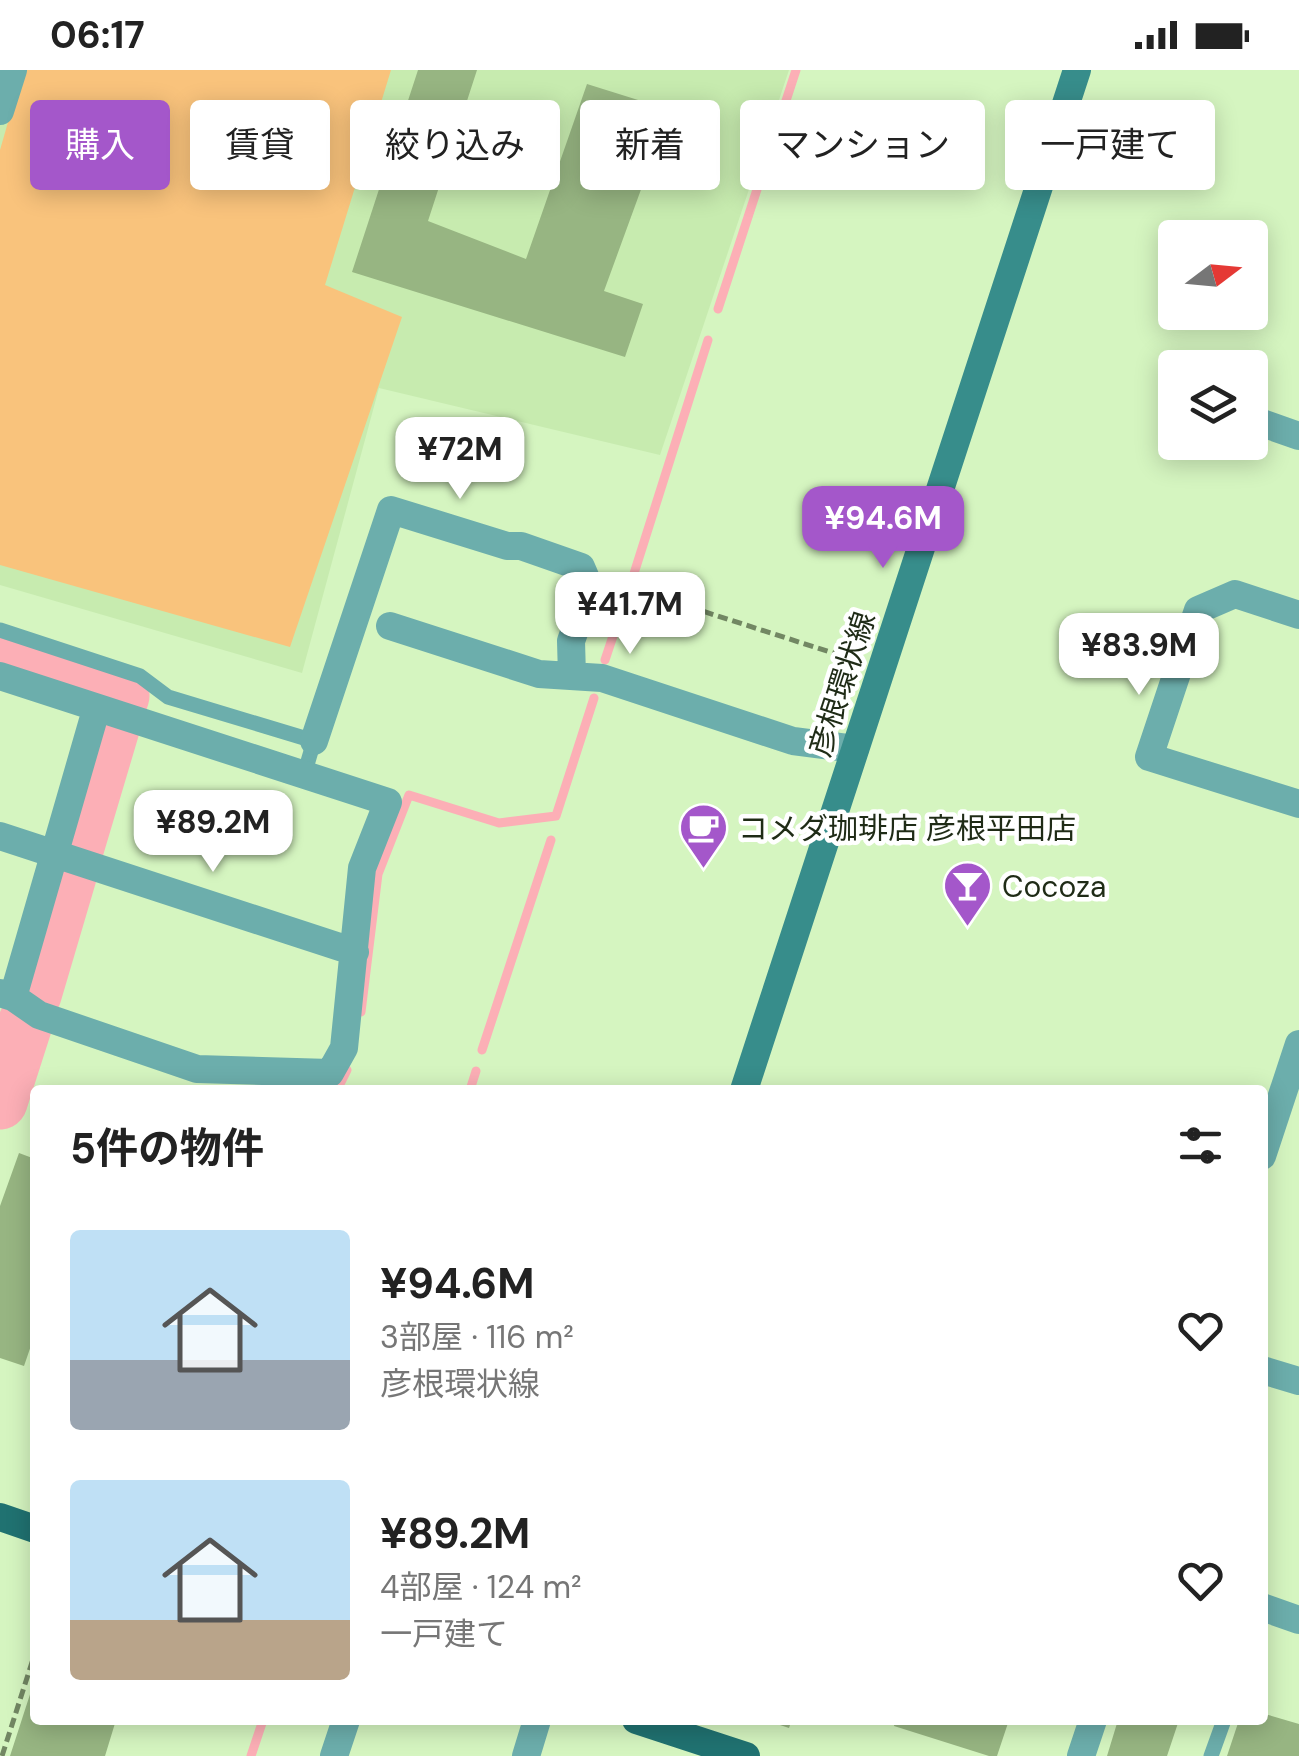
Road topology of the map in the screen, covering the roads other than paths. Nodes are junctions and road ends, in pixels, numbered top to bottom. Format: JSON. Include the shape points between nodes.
{"nodes":[{"id":1,"x":13,"y":70,"type":"edge"},
{"id":2,"x":1077,"y":70,"type":"edge"},
{"id":3,"x":0,"y":111,"type":"edge"},
{"id":4,"x":1268,"y":425,"type":"edge"},
{"id":5,"x":1299,"y":436,"type":"edge"},
{"id":6,"x":1299,"y":615,"type":"edge"},
{"id":7,"x":390,"y":626,"type":"dead end"},
{"id":8,"x":0,"y":630,"type":"edge"},
{"id":9,"x":0,"y":676,"type":"edge"},
{"id":10,"x":572,"y":676,"type":"junction"},
{"id":11,"x":96,"y":710,"type":"junction"},
{"id":12,"x":314,"y":742,"type":"junction"},
{"id":13,"x":855,"y":749,"type":"junction"},
{"id":14,"x":304,"y":775,"type":"junction"},
{"id":15,"x":1299,"y":804,"type":"edge"},
{"id":16,"x":0,"y":836,"type":"edge"},
{"id":17,"x":53,"y":854,"type":"junction"},
{"id":18,"x":355,"y":952,"type":"junction"},
{"id":19,"x":6,"y":995,"type":"edge"},
{"id":20,"x":1299,"y":1044,"type":"edge"},
{"id":21,"x":746,"y":1085,"type":"edge"},
{"id":22,"x":1268,"y":1138,"type":"edge"},
{"id":23,"x":1268,"y":1371,"type":"edge"},
{"id":24,"x":1297,"y":1374,"type":"edge"},
{"id":25,"x":0,"y":1517,"type":"edge"},
{"id":26,"x":30,"y":1526,"type":"edge"},
{"id":27,"x":1268,"y":1609,"type":"edge"},
{"id":28,"x":1299,"y":1620,"type":"edge"},
{"id":29,"x":344,"y":1725,"type":"edge"},
{"id":30,"x":536,"y":1725,"type":"edge"},
{"id":31,"x":651,"y":1725,"type":"edge"},
{"id":32,"x":1091,"y":1725,"type":"edge"},
{"id":33,"x":1222,"y":1725,"type":"edge"},
{"id":34,"x":334,"y":1756,"type":"edge"},
{"id":35,"x":526,"y":1756,"type":"edge"},
{"id":36,"x":745,"y":1756,"type":"edge"},
{"id":37,"x":1081,"y":1756,"type":"edge"},
{"id":38,"x":1211,"y":1756,"type":"edge"}],
"edges":[{"from":1,"to":3,"type":"street"},
{"from":2,"to":13,"type":"main road","name":"彦根環状線"},
{"from":4,"to":5,"type":"street"},
{"from":6,"to":15,"type":"street","via":[[1234,594],[1198,610],[1150,758]]},
{"from":7,"to":10,"type":"street","via":[[539,674]]},
{"from":8,"to":12,"type":"lane","via":[[140,676],[168,697]]},
{"from":9,"to":11,"type":"street"},
{"from":10,"to":12,"type":"street","via":[[571,641],[590,588],[582,567],[390,510]]},
{"from":10,"to":13,"type":"street","via":[[602,678],[793,741]]},
{"from":11,"to":14,"type":"street"},
{"from":11,"to":17,"type":"street"},
{"from":12,"to":14,"type":"lane"},
{"from":13,"to":21,"type":"main road","name":"彦根環状線"},
{"from":14,"to":18,"type":"street","via":[[388,802],[362,868]]},
{"from":16,"to":17,"type":"street"},
{"from":17,"to":18,"type":"street"},
{"from":17,"to":19,"type":"street"},
{"from":18,"to":19,"type":"street","via":[[344,1048],[330,1074],[197,1069],[39,1015]]},
{"from":20,"to":22,"type":"street"},
{"from":23,"to":24,"type":"street"},
{"from":25,"to":26,"type":"main road"},
{"from":27,"to":28,"type":"street"},
{"from":29,"to":34,"type":"street"},
{"from":30,"to":35,"type":"street"},
{"from":31,"to":36,"type":"main road"},
{"from":32,"to":37,"type":"street"},
{"from":33,"to":38,"type":"lane"}]}
